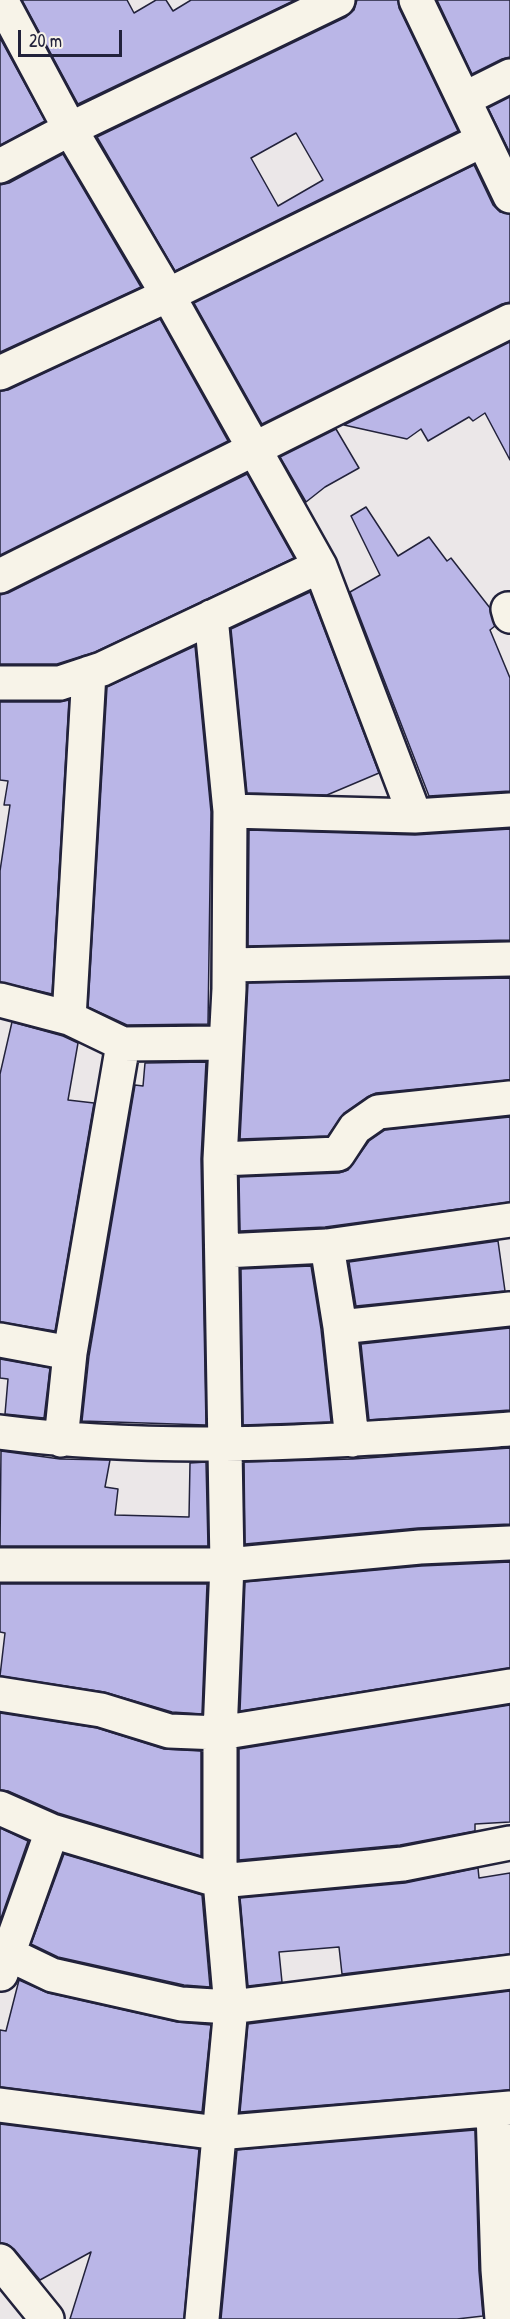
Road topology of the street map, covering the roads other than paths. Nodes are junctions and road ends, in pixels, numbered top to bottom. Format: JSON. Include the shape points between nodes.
{"nodes":[{"id":1,"x":1,"y":0,"type":"edge"},
{"id":2,"x":338,"y":0,"type":"edge"},
{"id":3,"x":416,"y":0,"type":"edge"},
{"id":4,"x":510,"y":76,"type":"edge"},
{"id":5,"x":464,"y":99,"type":"junction"},
{"id":6,"x":70,"y":129,"type":"junction"},
{"id":7,"x":483,"y":140,"type":"junction"},
{"id":8,"x":0,"y":166,"type":"edge"},
{"id":9,"x":509,"y":191,"type":"edge"},
{"id":10,"x":168,"y":295,"type":"junction"},
{"id":11,"x":510,"y":321,"type":"edge"},
{"id":12,"x":0,"y":373,"type":"edge"},
{"id":13,"x":254,"y":448,"type":"junction"},
{"id":14,"x":320,"y":566,"type":"junction"},
{"id":15,"x":0,"y":576,"type":"edge"},
{"id":16,"x":510,"y":609,"type":"edge"},
{"id":17,"x":211,"y":616,"type":"junction"},
{"id":18,"x":510,"y":616,"type":"edge"},
{"id":19,"x":89,"y":673,"type":"junction"},
{"id":20,"x":0,"y":683,"type":"edge"},
{"id":21,"x":510,"y":810,"type":"edge"},
{"id":22,"x":230,"y":811,"type":"junction"},
{"id":23,"x":415,"y":816,"type":"junction"},
{"id":24,"x":510,"y":959,"type":"edge"},
{"id":25,"x":230,"y":965,"type":"junction"},
{"id":26,"x":2,"y":1008,"type":"edge"},
{"id":27,"x":69,"y":1018,"type":"junction"},
{"id":28,"x":225,"y":1043,"type":"junction"},
{"id":29,"x":123,"y":1044,"type":"junction"},
{"id":30,"x":510,"y":1098,"type":"edge"},
{"id":31,"x":220,"y":1159,"type":"junction"},
{"id":32,"x":510,"y":1220,"type":"edge"},
{"id":33,"x":327,"y":1246,"type":"junction"},
{"id":34,"x":223,"y":1251,"type":"junction"},
{"id":35,"x":510,"y":1309,"type":"edge"},
{"id":36,"x":340,"y":1327,"type":"junction"},
{"id":37,"x":0,"y":1340,"type":"edge"},
{"id":38,"x":70,"y":1353,"type":"junction"},
{"id":39,"x":510,"y":1429,"type":"edge"},
{"id":40,"x":0,"y":1432,"type":"edge"},
{"id":41,"x":61,"y":1440,"type":"junction"},
{"id":42,"x":352,"y":1440,"type":"junction"},
{"id":43,"x":224,"y":1444,"type":"junction"},
{"id":44,"x":510,"y":1543,"type":"edge"},
{"id":45,"x":0,"y":1565,"type":"edge"},
{"id":46,"x":227,"y":1565,"type":"junction"},
{"id":47,"x":510,"y":1686,"type":"edge"},
{"id":48,"x":0,"y":1694,"type":"edge"},
{"id":49,"x":220,"y":1733,"type":"junction"},
{"id":50,"x":0,"y":1808,"type":"edge"},
{"id":51,"x":52,"y":1831,"type":"junction"},
{"id":52,"x":510,"y":1844,"type":"edge"},
{"id":53,"x":220,"y":1881,"type":"junction"},
{"id":54,"x":3,"y":1960,"type":"edge"},
{"id":55,"x":510,"y":1972,"type":"edge"},
{"id":56,"x":231,"y":2007,"type":"junction"},
{"id":57,"x":0,"y":2105,"type":"edge"},
{"id":58,"x":501,"y":2109,"type":"edge"},
{"id":59,"x":218,"y":2133,"type":"junction"},
{"id":60,"x":6,"y":2280,"type":"edge"},
{"id":61,"x":47,"y":2319,"type":"edge"},
{"id":62,"x":202,"y":2319,"type":"edge"},
{"id":63,"x":502,"y":2319,"type":"edge"}],
"edges":[{"from":1,"to":6,"type":"street"},
{"from":2,"to":6,"type":"street"},
{"from":3,"to":5,"type":"street"},
{"from":4,"to":5,"type":"street"},
{"from":5,"to":7,"type":"street"},
{"from":6,"to":8,"type":"street"},
{"from":6,"to":10,"type":"street"},
{"from":7,"to":9,"type":"street"},
{"from":7,"to":10,"type":"street"},
{"from":10,"to":12,"type":"street"},
{"from":10,"to":13,"type":"street"},
{"from":11,"to":13,"type":"street"},
{"from":13,"to":14,"type":"street"},
{"from":13,"to":15,"type":"street"},
{"from":14,"to":17,"type":"street"},
{"from":14,"to":23,"type":"street"},
{"from":16,"to":18,"type":"street"},
{"from":17,"to":19,"type":"street"},
{"from":17,"to":22,"type":"street"},
{"from":19,"to":20,"type":"street","via":[[60,683]]},
{"from":19,"to":27,"type":"street"},
{"from":21,"to":23,"type":"street"},
{"from":22,"to":23,"type":"street"},
{"from":22,"to":25,"type":"street"},
{"from":24,"to":25,"type":"street"},
{"from":25,"to":28,"type":"street"},
{"from":26,"to":27,"type":"street"},
{"from":27,"to":29,"type":"street"},
{"from":28,"to":29,"type":"street"},
{"from":28,"to":31,"type":"street"},
{"from":29,"to":38,"type":"street"},
{"from":30,"to":31,"type":"street","via":[[378,1112],[355,1128],[338,1155]]},
{"from":31,"to":34,"type":"street"},
{"from":32,"to":33,"type":"street"},
{"from":33,"to":34,"type":"street"},
{"from":33,"to":36,"type":"street"},
{"from":34,"to":43,"type":"street"},
{"from":35,"to":36,"type":"street"},
{"from":36,"to":42,"type":"street"},
{"from":37,"to":38,"type":"street"},
{"from":38,"to":41,"type":"street"},
{"from":39,"to":42,"type":"street"},
{"from":40,"to":41,"type":"street"},
{"from":41,"to":43,"type":"street"},
{"from":42,"to":43,"type":"street"},
{"from":43,"to":46,"type":"street"},
{"from":44,"to":46,"type":"street"},
{"from":45,"to":46,"type":"street"},
{"from":46,"to":49,"type":"street"},
{"from":47,"to":49,"type":"street"},
{"from":48,"to":49,"type":"street","via":[[101,1710],[169,1731]]},
{"from":49,"to":53,"type":"street"},
{"from":50,"to":51,"type":"street"},
{"from":51,"to":53,"type":"street"},
{"from":51,"to":54,"type":"street"},
{"from":52,"to":53,"type":"street","via":[[403,1864]]},
{"from":53,"to":56,"type":"street"},
{"from":54,"to":56,"type":"street","via":[[181,2004]]},
{"from":55,"to":56,"type":"street"},
{"from":56,"to":59,"type":"street"},
{"from":57,"to":59,"type":"street"},
{"from":58,"to":59,"type":"street"},
{"from":58,"to":63,"type":"street","via":[[498,2270]]},
{"from":59,"to":62,"type":"street"},
{"from":60,"to":61,"type":"street"}]}
